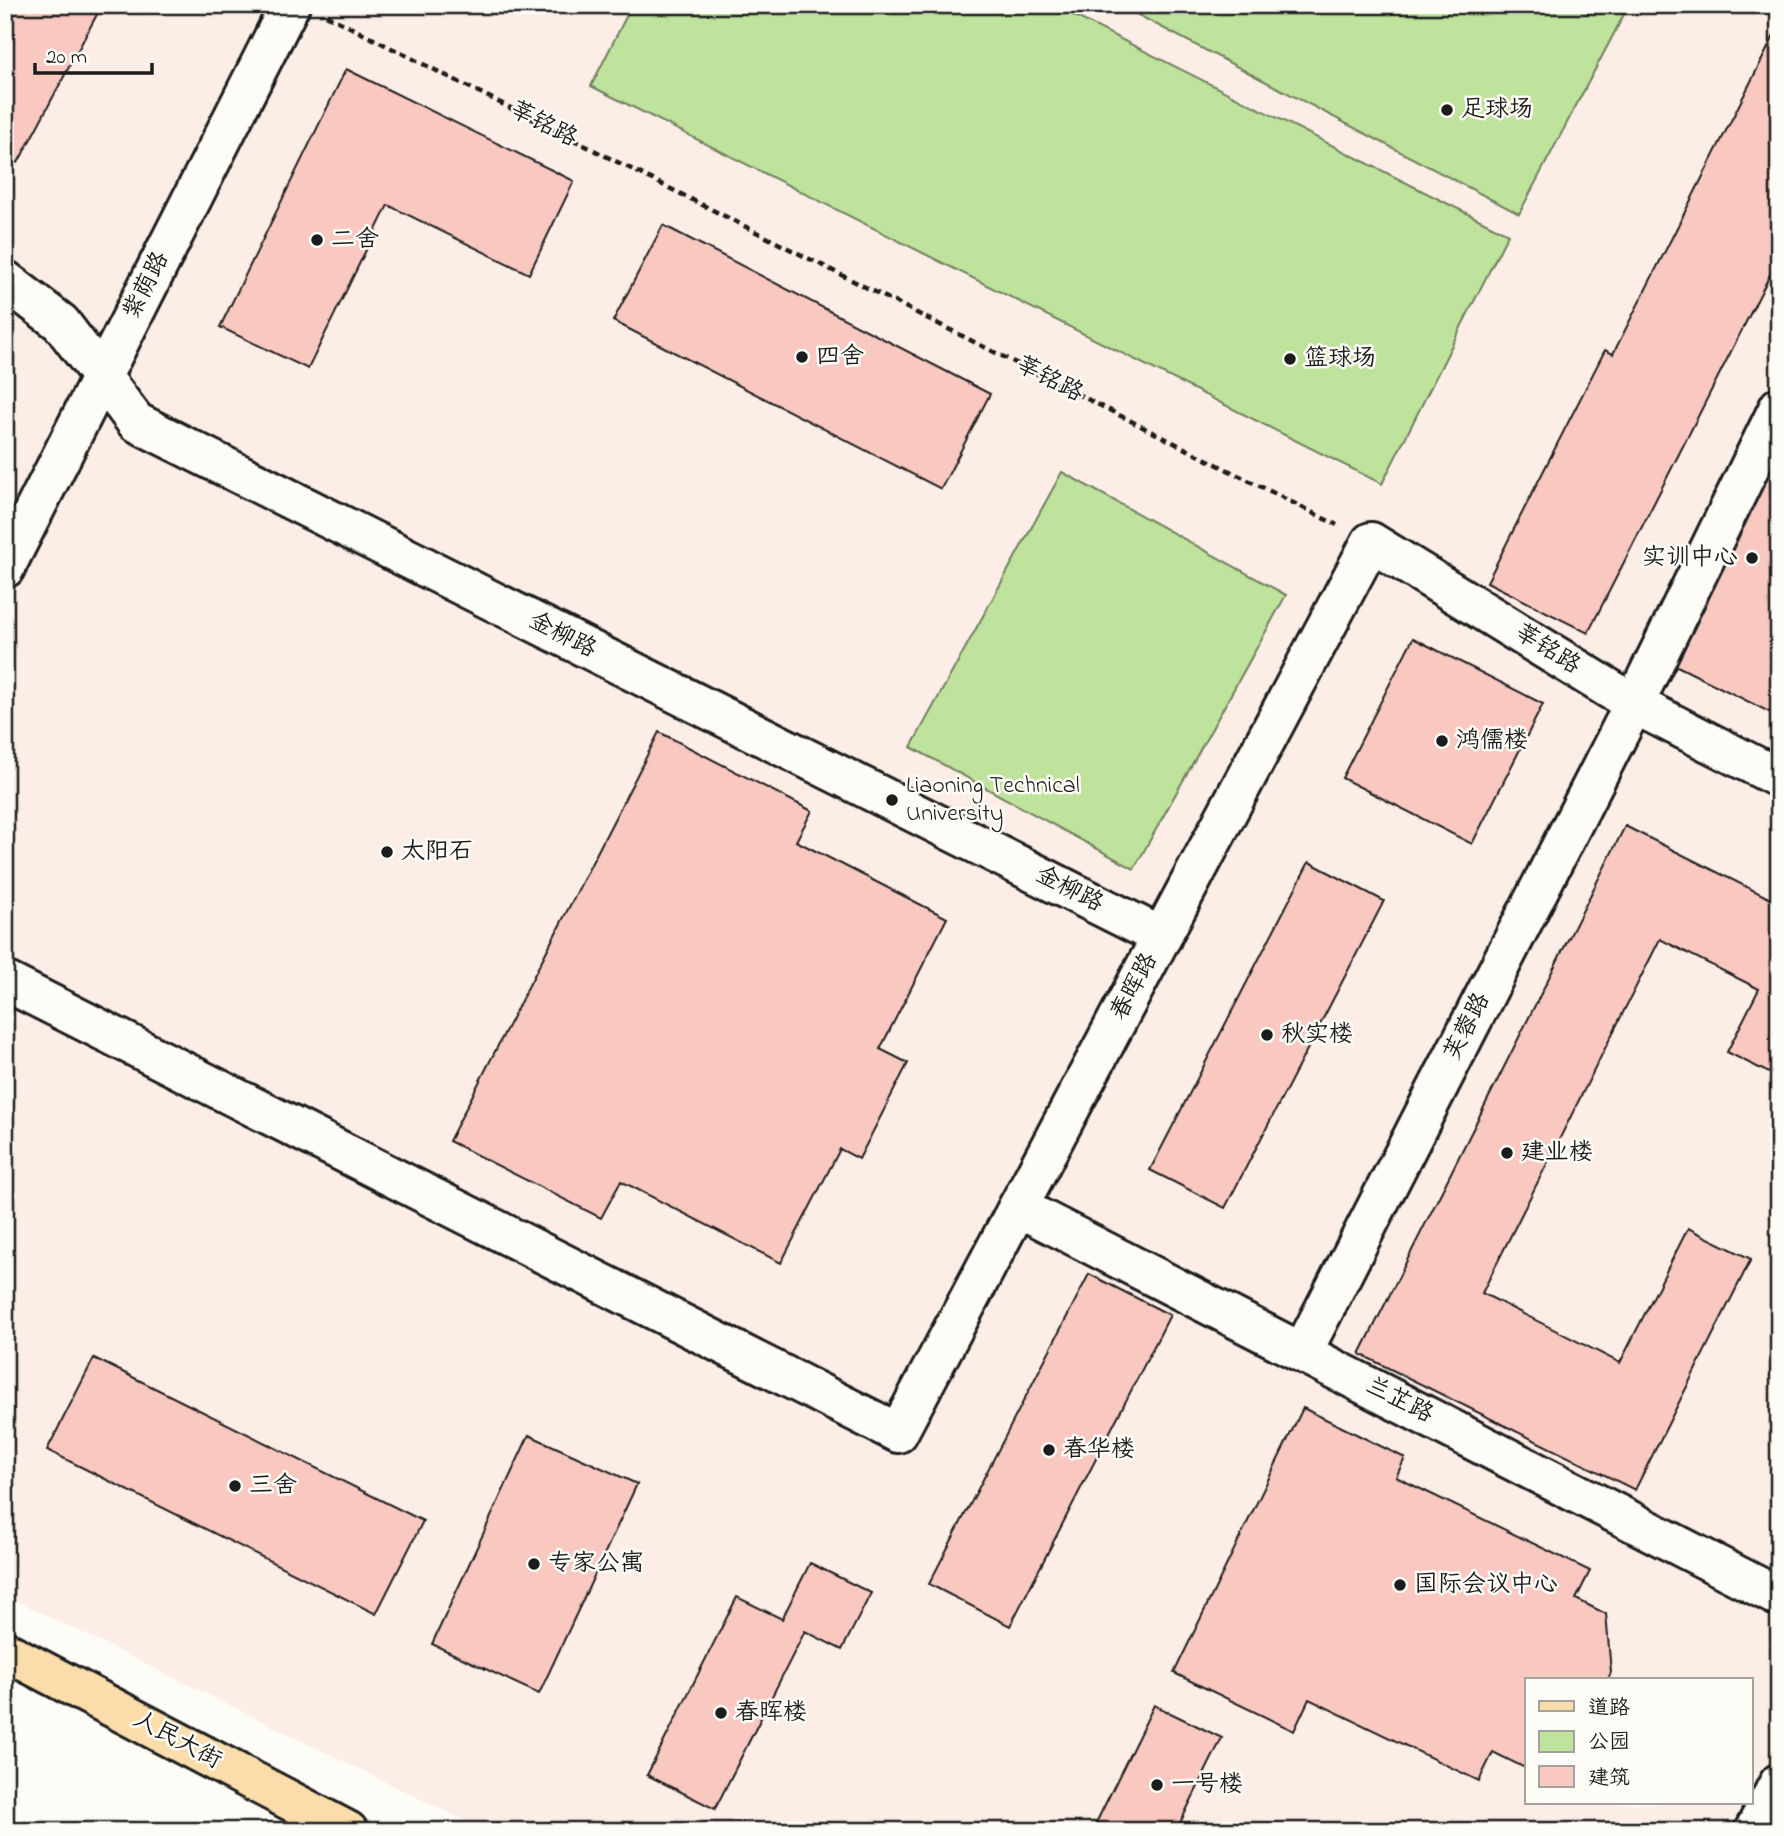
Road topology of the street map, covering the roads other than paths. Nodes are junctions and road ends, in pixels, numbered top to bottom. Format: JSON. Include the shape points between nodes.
{"nodes":[{"id":1,"x":304,"y":8,"type":"edge"},
{"id":2,"x":5,"y":280,"type":"edge"},
{"id":3,"x":101,"y":376,"type":"junction"},
{"id":4,"x":1779,"y":407,"type":"edge"},
{"id":5,"x":1371,"y":542,"type":"joint"},
{"id":6,"x":5,"y":569,"type":"edge"},
{"id":7,"x":1634,"y":704,"type":"junction"},
{"id":8,"x":1779,"y":778,"type":"edge"},
{"id":9,"x":1162,"y":937,"type":"junction"},
{"id":10,"x":5,"y":981,"type":"edge"},
{"id":11,"x":1018,"y":1206,"type":"junction"},
{"id":12,"x":1303,"y":1351,"type":"junction"},
{"id":13,"x":1779,"y":1597,"type":"edge"},
{"id":14,"x":5,"y":1651,"type":"edge"},
{"id":15,"x":348,"y":1831,"type":"edge"}],
"edges":[{"from":1,"to":3,"type":"lane","name":"紫荫路"},
{"from":2,"to":3,"type":"lane","name":"金柳路","via":[[61,323]]},
{"from":3,"to":6,"type":"lane","name":"紫荫路"},
{"from":3,"to":9,"type":"lane","name":"金柳路","via":[[136,422]]},
{"from":4,"to":7,"type":"lane","name":"芙蓉路"},
{"from":5,"to":7,"type":"lane","name":"莘铭路"},
{"from":5,"to":9,"type":"lane","name":"春晖路"},
{"from":7,"to":8,"type":"lane","name":"莘铭路"},
{"from":7,"to":12,"type":"lane","name":"芙蓉路"},
{"from":9,"to":11,"type":"lane","name":"春晖路"},
{"from":10,"to":11,"type":"lane","name":"春晖路","via":[[898,1433]]},
{"from":11,"to":12,"type":"lane","name":"兰芷路"},
{"from":12,"to":13,"type":"lane","name":"兰芷路"},
{"from":14,"to":15,"type":"main road","name":"人民大街"}]}
